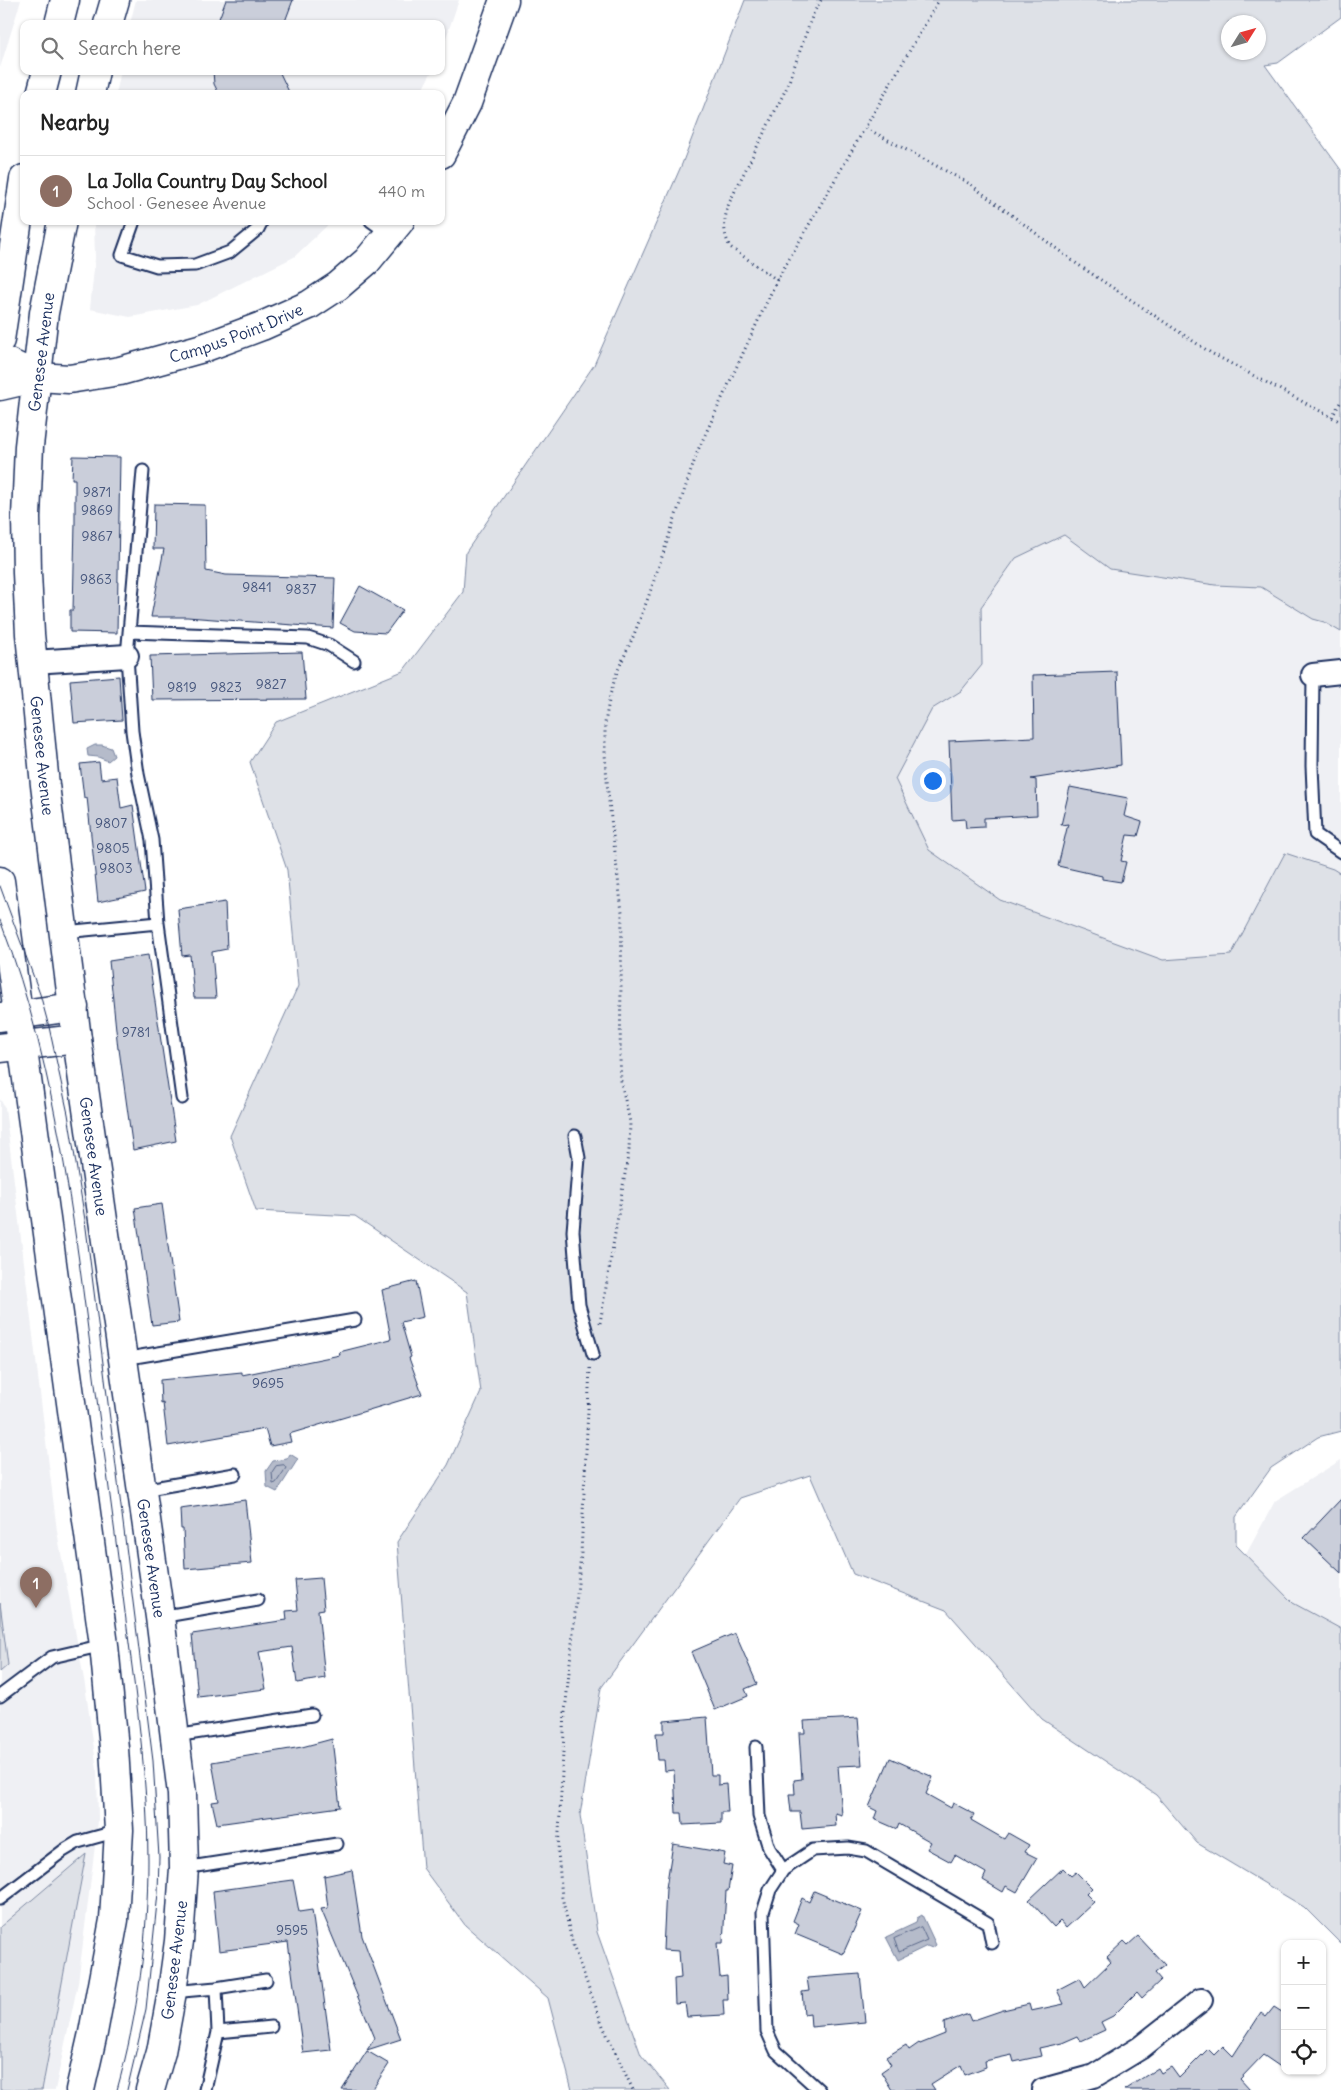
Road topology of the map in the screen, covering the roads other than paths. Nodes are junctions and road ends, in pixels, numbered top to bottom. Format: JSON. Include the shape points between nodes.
{"nodes":[{"id":1,"x":65,"y":0,"type":"edge"},
{"id":2,"x":115,"y":0,"type":"edge"},
{"id":3,"x":504,"y":0,"type":"edge"},
{"id":4,"x":59,"y":20,"type":"edge"},
{"id":5,"x":109,"y":20,"type":"edge"},
{"id":6,"x":46,"y":75,"type":"edge"},
{"id":7,"x":94,"y":75,"type":"edge"},
{"id":8,"x":43,"y":90,"type":"edge"},
{"id":9,"x":91,"y":90,"type":"edge"},
{"id":10,"x":445,"y":146,"type":"edge"},
{"id":11,"x":20,"y":206,"type":"edge"},
{"id":12,"x":61,"y":225,"type":"edge"},
{"id":13,"x":133,"y":225,"type":"edge"},
{"id":14,"x":260,"y":225,"type":"edge"},
{"id":15,"x":387,"y":226,"type":"edge"},
{"id":16,"x":0,"y":340,"type":"edge"},
{"id":17,"x":0,"y":359,"type":"edge"},
{"id":18,"x":39,"y":377,"type":"junction"},
{"id":19,"x":0,"y":386,"type":"edge"},
{"id":20,"x":143,"y":471,"type":"dead end"},
{"id":21,"x":129,"y":632,"type":"junction"},
{"id":22,"x":127,"y":656,"type":"junction"},
{"id":23,"x":354,"y":661,"type":"dead end"},
{"id":24,"x":33,"y":662,"type":"junction"},
{"id":25,"x":1341,"y":672,"type":"edge"},
{"id":26,"x":1313,"y":675,"type":"joint"},
{"id":27,"x":1341,"y":852,"type":"edge"},
{"id":28,"x":0,"y":881,"type":"edge"},
{"id":29,"x":158,"y":923,"type":"junction"},
{"id":30,"x":64,"y":932,"type":"junction"},
{"id":31,"x":74,"y":1007,"type":"junction"},
{"id":32,"x":9,"y":1015,"type":"edge"},
{"id":33,"x":77,"y":1039,"type":"junction"},
{"id":34,"x":11,"y":1047,"type":"edge"},
{"id":35,"x":182,"y":1098,"type":"dead end"},
{"id":36,"x":575,"y":1136,"type":"dead end"},
{"id":37,"x":355,"y":1320,"type":"dead end"},
{"id":38,"x":593,"y":1354,"type":"road end"},
{"id":39,"x":122,"y":1359,"type":"junction"},
{"id":40,"x":235,"y":1474,"type":"dead end"},
{"id":41,"x":142,"y":1490,"type":"junction"},
{"id":42,"x":258,"y":1600,"type":"dead end"},
{"id":43,"x":160,"y":1617,"type":"junction"},
{"id":44,"x":104,"y":1645,"type":"junction"},
{"id":45,"x":0,"y":1696,"type":"edge"},
{"id":46,"x":312,"y":1715,"type":"dead end"},
{"id":47,"x":175,"y":1736,"type":"junction"},
{"id":48,"x":756,"y":1747,"type":"dead end"},
{"id":49,"x":119,"y":1830,"type":"junction"},
{"id":50,"x":337,"y":1844,"type":"dead end"},
{"id":51,"x":184,"y":1868,"type":"junction"},
{"id":52,"x":783,"y":1870,"type":"junction"},
{"id":53,"x":0,"y":1899,"type":"edge"},
{"id":54,"x":992,"y":1943,"type":"dead end"},
{"id":55,"x":266,"y":1980,"type":"dead end"},
{"id":56,"x":216,"y":1988,"type":"junction"},
{"id":57,"x":172,"y":1992,"type":"junction"},
{"id":58,"x":1201,"y":2000,"type":"dead end"},
{"id":59,"x":271,"y":2027,"type":"dead end"},
{"id":60,"x":218,"y":2032,"type":"junction"},
{"id":61,"x":80,"y":2090,"type":"edge"},
{"id":62,"x":150,"y":2090,"type":"edge"},
{"id":63,"x":205,"y":2090,"type":"edge"},
{"id":64,"x":819,"y":2090,"type":"edge"},
{"id":65,"x":1043,"y":2090,"type":"edge"}],
"edges":[{"from":1,"to":4,"type":"main road"},
{"from":2,"to":5,"type":"main road"},
{"from":3,"to":10,"type":"main road","via":[[468,103]]},
{"from":6,"to":8,"type":"main road"},
{"from":7,"to":9,"type":"main road"},
{"from":11,"to":16,"type":"main road"},
{"from":12,"to":18,"type":"main road","name":"Genesee Avenue","via":[[44,313]]},
{"from":13,"to":14,"type":"lane","via":[[122,255],[158,266],[195,265],[230,252]]},
{"from":15,"to":18,"type":"main road","name":"Campus Point Drive","via":[[367,261],[338,286],[309,305],[262,326],[129,370],[69,380]]},
{"from":17,"to":18,"type":"main road","name":"Campus Point Drive"},
{"from":18,"to":19,"type":"main road","name":"Campus Point Drive"},
{"from":18,"to":24,"type":"main road","name":"Genesee Avenue","via":[[29,446],[26,517]]},
{"from":20,"to":21,"type":"lane"},
{"from":21,"to":22,"type":"lane"},
{"from":21,"to":23,"type":"lane","via":[[308,638],[329,645]]},
{"from":22,"to":24,"type":"street"},
{"from":22,"to":29,"type":"lane","via":[[132,731],[152,840]]},
{"from":24,"to":30,"type":"main road","name":"Genesee Avenue"},
{"from":25,"to":26,"type":"street"},
{"from":26,"to":27,"type":"lane","via":[[1315,834]]},
{"from":28,"to":32,"type":"main road"},
{"from":29,"to":30,"type":"lane"},
{"from":29,"to":35,"type":"lane"},
{"from":30,"to":31,"type":"main road","name":"Genesee Avenue"},
{"from":31,"to":32,"type":"main road"},
{"from":31,"to":33,"type":"main road","name":"Genesee Avenue"},
{"from":32,"to":34,"type":"main road"},
{"from":33,"to":34,"type":"main road"},
{"from":33,"to":39,"type":"main road","name":"Genesee Avenue"},
{"from":34,"to":44,"type":"main road"},
{"from":36,"to":38,"type":"lane","via":[[579,1158],[573,1231],[579,1305]]},
{"from":37,"to":39,"type":"lane"},
{"from":39,"to":41,"type":"main road","name":"Genesee Avenue"},
{"from":40,"to":41,"type":"lane"},
{"from":41,"to":43,"type":"main road","name":"Genesee Avenue"},
{"from":42,"to":43,"type":"lane"},
{"from":43,"to":47,"type":"main road","name":"Genesee Avenue"},
{"from":44,"to":45,"type":"lane","via":[[52,1657]]},
{"from":44,"to":49,"type":"main road"},
{"from":46,"to":47,"type":"lane"},
{"from":47,"to":51,"type":"main road","name":"Genesee Avenue","via":[[182,1794]]},
{"from":48,"to":52,"type":"lane","via":[[759,1816],[769,1848]]},
{"from":49,"to":53,"type":"lane","via":[[78,1842]]},
{"from":49,"to":61,"type":"main road","via":[[114,1920]]},
{"from":50,"to":51,"type":"lane"},
{"from":51,"to":57,"type":"main road","name":"Genesee Avenue"},
{"from":52,"to":54,"type":"lane","via":[[812,1850],[848,1848],[866,1852],[988,1923]]},
{"from":52,"to":64,"type":"lane","via":[[770,1890],[763,1912],[767,2031],[776,2051]]},
{"from":55,"to":56,"type":"lane"},
{"from":56,"to":57,"type":"lane"},
{"from":56,"to":60,"type":"lane"},
{"from":57,"to":62,"type":"main road","name":"Genesee Avenue"},
{"from":58,"to":65,"type":"street","via":[[1140,2048],[1094,2076]]},
{"from":59,"to":60,"type":"lane"},
{"from":60,"to":63,"type":"lane"}]}
